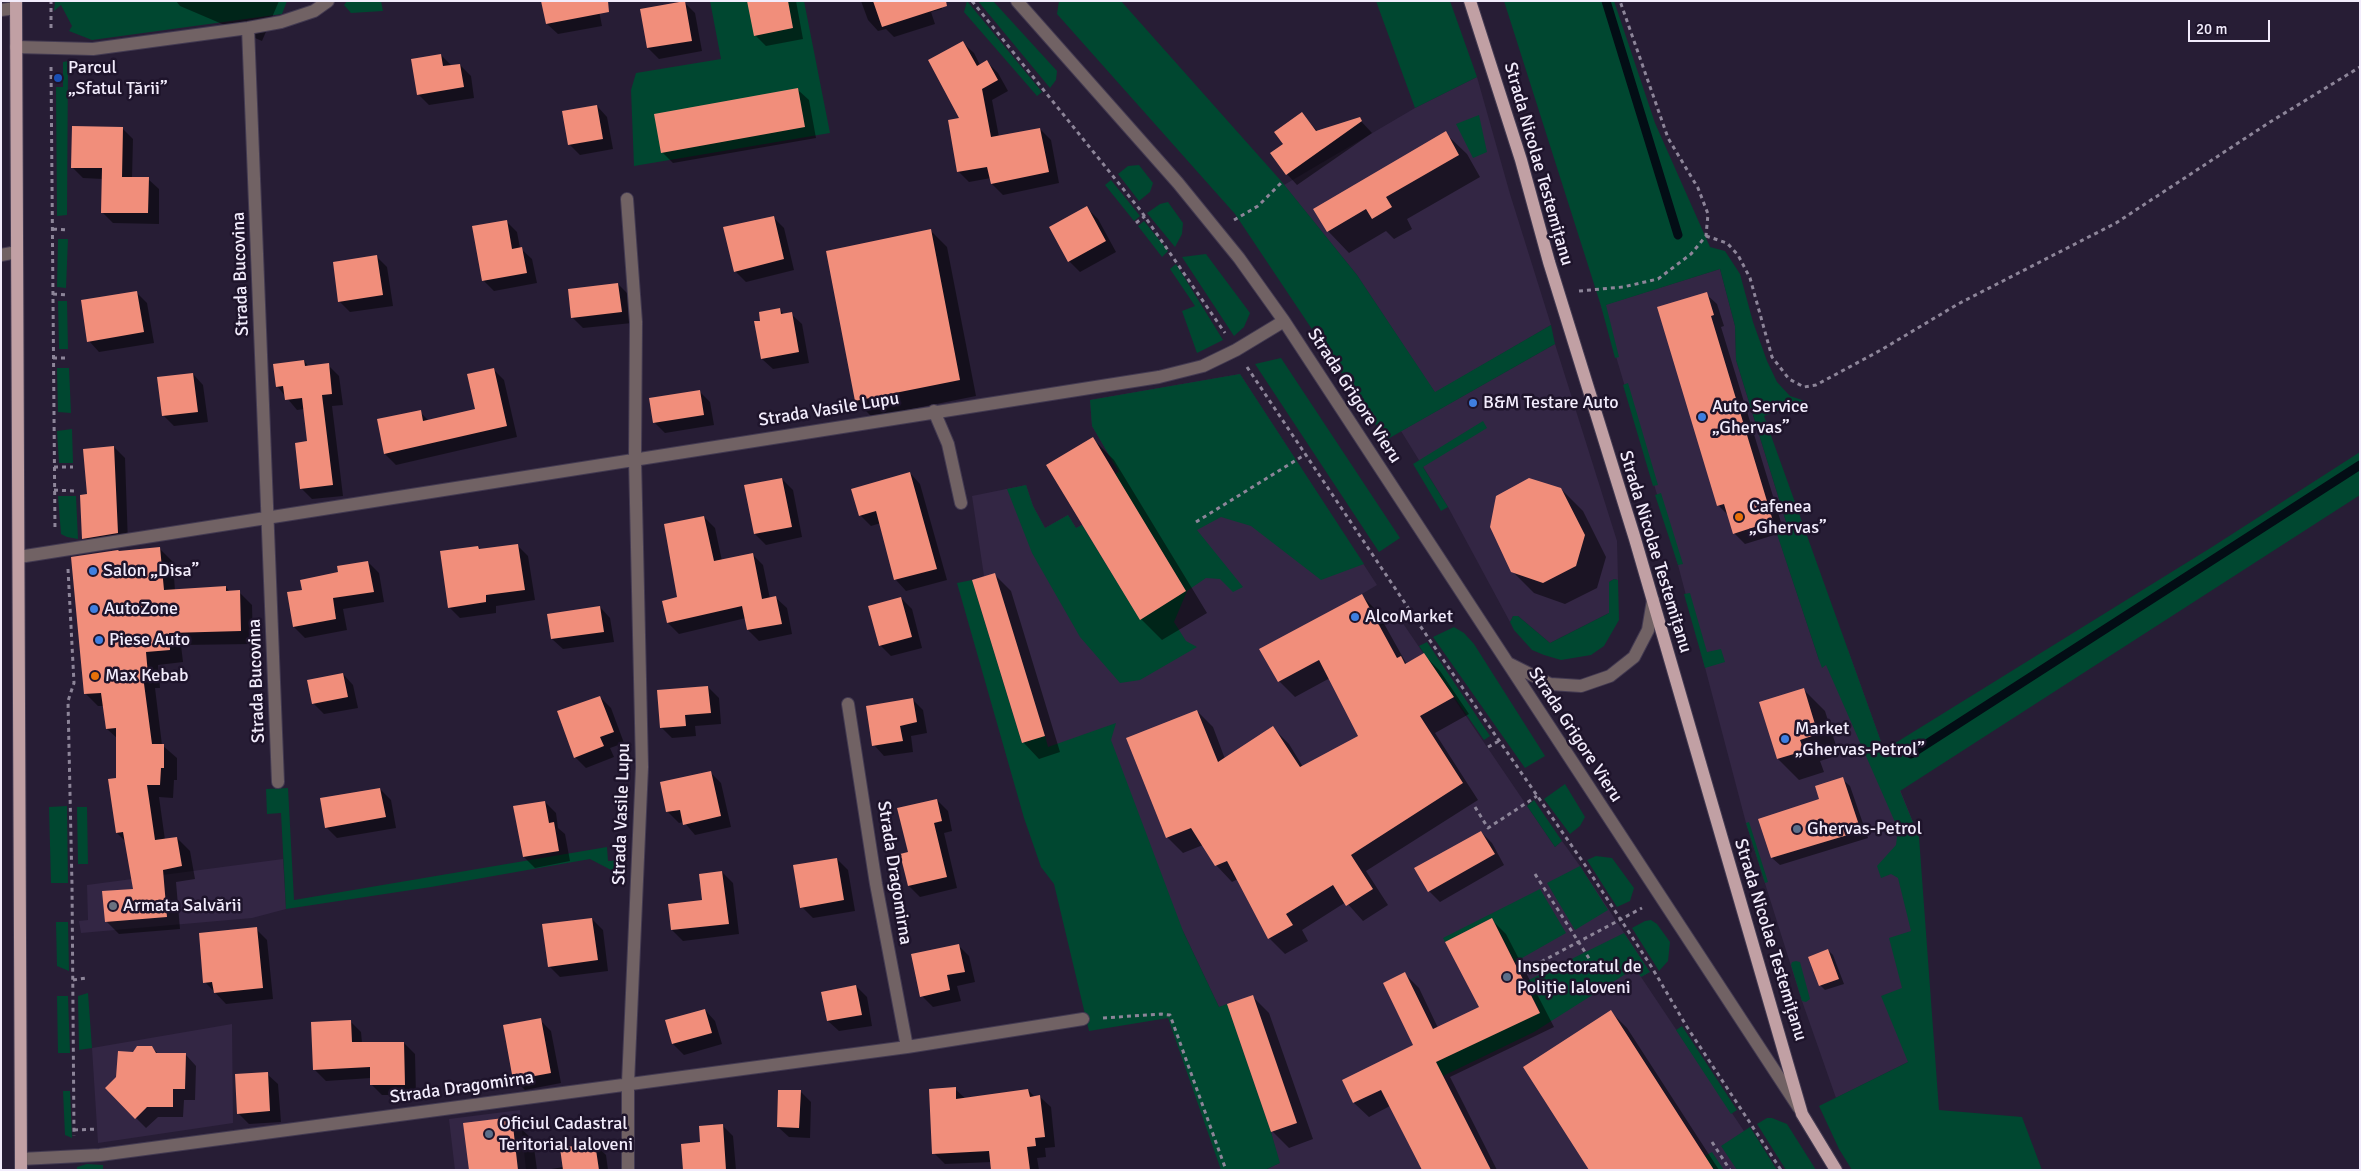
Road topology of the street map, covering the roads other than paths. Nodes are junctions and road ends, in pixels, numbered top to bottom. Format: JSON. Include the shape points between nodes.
{"nodes":[{"id":1,"x":328,"y":1,"type":"edge"},
{"id":2,"x":1017,"y":1,"type":"edge"},
{"id":3,"x":1470,"y":1,"type":"edge"},
{"id":4,"x":16,"y":5,"type":"edge"},
{"id":5,"x":1,"y":10,"type":"edge"},
{"id":6,"x":248,"y":28,"type":"junction"},
{"id":7,"x":16,"y":47,"type":"junction"},
{"id":8,"x":627,"y":198,"type":"dead end"},
{"id":9,"x":17,"y":252,"type":"junction"},
{"id":10,"x":1,"y":255,"type":"edge"},
{"id":11,"x":1284,"y":321,"type":"junction"},
{"id":12,"x":934,"y":412,"type":"junction"},
{"id":13,"x":635,"y":459,"type":"junction"},
{"id":14,"x":961,"y":503,"type":"dead end"},
{"id":15,"x":267,"y":519,"type":"junction"},
{"id":16,"x":19,"y":557,"type":"junction"},
{"id":17,"x":1652,"y":600,"type":"junction"},
{"id":18,"x":1508,"y":663,"type":"junction"},
{"id":19,"x":848,"y":704,"type":"dead end"},
{"id":20,"x":278,"y":782,"type":"dead end"},
{"id":21,"x":1083,"y":1019,"type":"road end"},
{"id":22,"x":907,"y":1047,"type":"junction"},
{"id":23,"x":628,"y":1083,"type":"junction"},
{"id":24,"x":1802,"y":1114,"type":"junction"},
{"id":25,"x":21,"y":1164,"type":"edge"},
{"id":26,"x":628,"y":1170,"type":"edge"},
{"id":27,"x":1836,"y":1170,"type":"edge"}],
"edges":[{"from":1,"to":6,"type":"street","via":[[314,11]]},
{"from":2,"to":11,"type":"street","name":"Strada Grigore Vieru","via":[[1217,231]]},
{"from":3,"to":17,"type":"main road","name":"Strada Nicolae Testemițanu","via":[[1521,160]]},
{"from":4,"to":5,"type":"street"},
{"from":4,"to":7,"type":"main road"},
{"from":6,"to":7,"type":"street","via":[[93,49]]},
{"from":6,"to":15,"type":"street","name":"Strada Bucovina"},
{"from":7,"to":9,"type":"main road"},
{"from":8,"to":13,"type":"street","name":"Strada Vasile Lupu","via":[[636,322]]},
{"from":9,"to":10,"type":"street"},
{"from":9,"to":16,"type":"main road"},
{"from":11,"to":12,"type":"street","name":"Strada Grigore Vieru","via":[[1203,366],[1159,377]]},
{"from":11,"to":18,"type":"street","name":"Strada Grigore Vieru"},
{"from":12,"to":13,"type":"street","name":"Strada Vasile Lupu"},
{"from":12,"to":14,"type":"street","via":[[948,444]]},
{"from":13,"to":15,"type":"street"},
{"from":13,"to":23,"type":"street","name":"Strada Vasile Lupu","via":[[642,767]]},
{"from":15,"to":16,"type":"street"},
{"from":15,"to":20,"type":"street","name":"Strada Bucovina"},
{"from":16,"to":25,"type":"main road"},
{"from":17,"to":18,"type":"street","via":[[1648,630],[1634,656],[1610,676],[1581,686],[1550,684]]},
{"from":17,"to":24,"type":"main road","name":"Strada Nicolae Testemițanu"},
{"from":18,"to":24,"type":"street","name":"Strada Grigore Vieru"},
{"from":19,"to":22,"type":"street","name":"Strada Dragomirna","via":[[876,884]]},
{"from":21,"to":22,"type":"street","name":"Strada Dragomirna"},
{"from":22,"to":23,"type":"street","name":"Strada Dragomirna"},
{"from":23,"to":25,"type":"street","name":"Strada Dragomirna"},
{"from":23,"to":26,"type":"street","name":"Strada Vasile Lupu"},
{"from":24,"to":27,"type":"main road","name":"Strada Grigore Vieru"}]}
